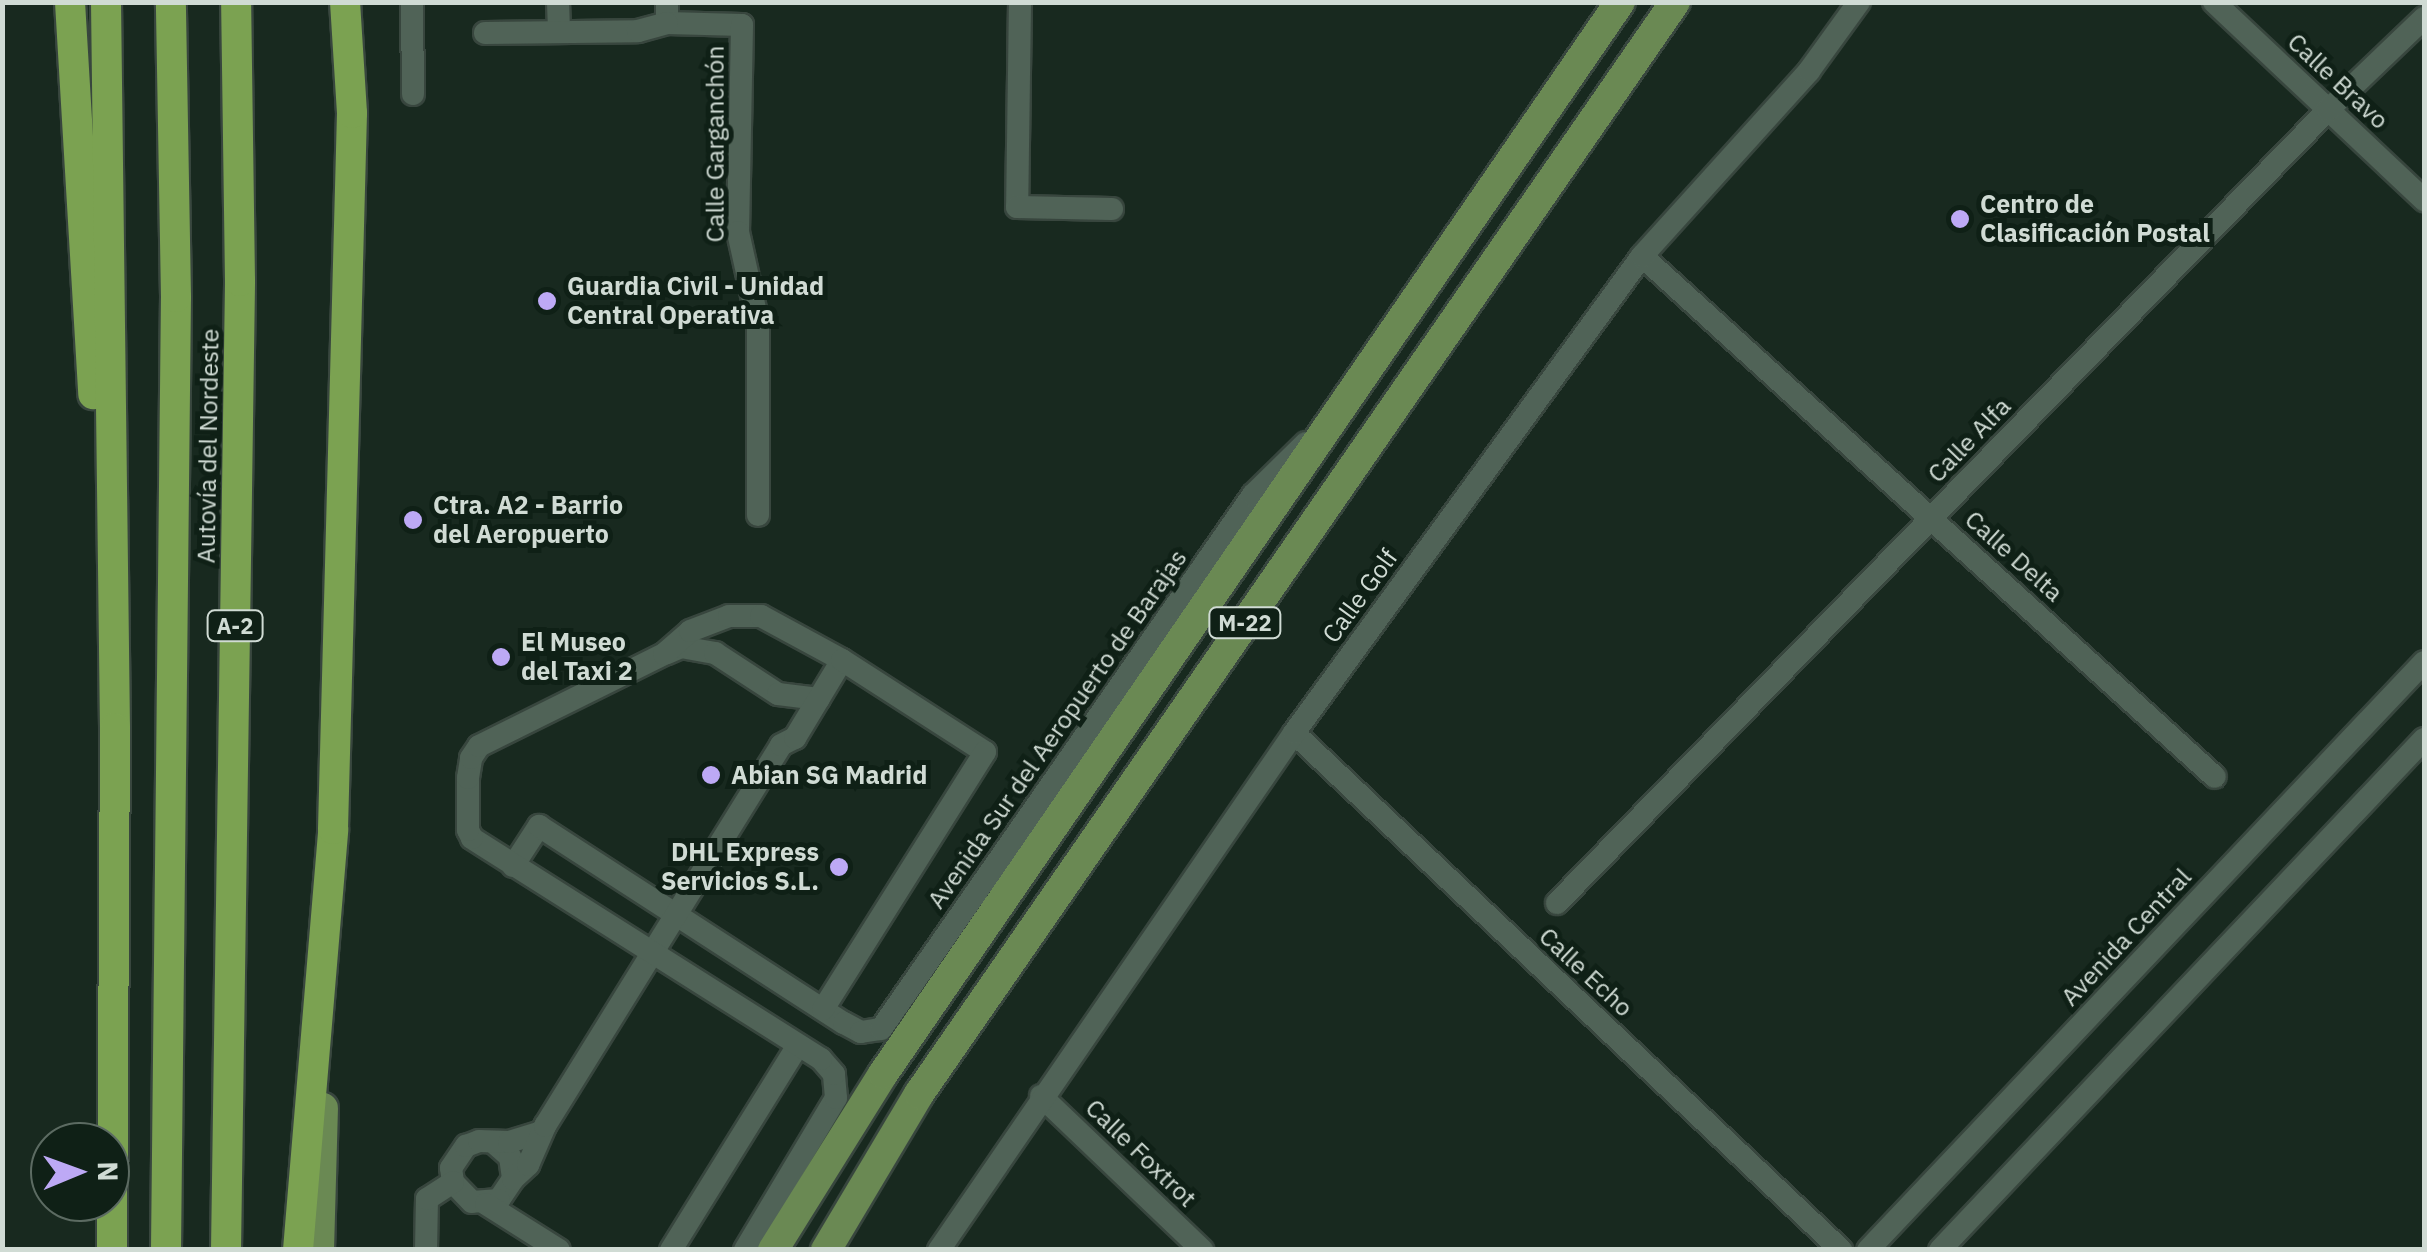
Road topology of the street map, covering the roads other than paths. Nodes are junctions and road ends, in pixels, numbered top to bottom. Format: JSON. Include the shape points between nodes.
{"nodes":[{"id":1,"x":70,"y":2,"type":"edge"},
{"id":2,"x":106,"y":2,"type":"edge"},
{"id":3,"x":171,"y":2,"type":"edge"},
{"id":4,"x":236,"y":2,"type":"edge"},
{"id":5,"x":345,"y":2,"type":"edge"},
{"id":6,"x":412,"y":2,"type":"edge"},
{"id":7,"x":558,"y":2,"type":"edge"},
{"id":8,"x":1020,"y":2,"type":"edge"},
{"id":9,"x":1620,"y":2,"type":"edge"},
{"id":10,"x":1859,"y":2,"type":"edge"},
{"id":11,"x":2214,"y":2,"type":"edge"},
{"id":12,"x":1673,"y":5,"type":"edge"},
{"id":13,"x":667,"y":13,"type":"edge"},
{"id":14,"x":2424,"y":18,"type":"edge"},
{"id":15,"x":559,"y":32,"type":"junction"},
{"id":16,"x":485,"y":33,"type":"dead end"},
{"id":17,"x":413,"y":94,"type":"dead end"},
{"id":18,"x":2328,"y":110,"type":"junction"},
{"id":19,"x":2424,"y":200,"type":"edge"},
{"id":20,"x":1112,"y":209,"type":"dead end"},
{"id":21,"x":1642,"y":256,"type":"junction"},
{"id":22,"x":1330,"y":419,"type":"junction"},
{"id":23,"x":758,"y":515,"type":"dead end"},
{"id":24,"x":1931,"y":518,"type":"junction"},
{"id":25,"x":664,"y":654,"type":"junction"},
{"id":26,"x":842,"y":660,"type":"junction"},
{"id":27,"x":2424,"y":662,"type":"edge"},
{"id":28,"x":778,"y":694,"type":"junction"},
{"id":29,"x":819,"y":699,"type":"junction"},
{"id":30,"x":1294,"y":732,"type":"junction"},
{"id":31,"x":2424,"y":738,"type":"edge"},
{"id":32,"x":781,"y":745,"type":"junction"},
{"id":33,"x":2215,"y":777,"type":"dead end"},
{"id":34,"x":513,"y":866,"type":"junction"},
{"id":35,"x":1557,"y":903,"type":"dead end"},
{"id":36,"x":676,"y":916,"type":"junction"},
{"id":37,"x":653,"y":955,"type":"junction"},
{"id":38,"x":322,"y":972,"type":"junction"},
{"id":39,"x":823,"y":1009,"type":"junction"},
{"id":40,"x":798,"y":1045,"type":"junction"},
{"id":41,"x":1042,"y":1096,"type":"junction"},
{"id":42,"x":99,"y":1122,"type":"edge"},
{"id":43,"x":542,"y":1132,"type":"junction"},
{"id":44,"x":493,"y":1142,"type":"junction"},
{"id":45,"x":514,"y":1180,"type":"junction"},
{"id":46,"x":453,"y":1182,"type":"junction"},
{"id":47,"x":486,"y":1204,"type":"junction"},
{"id":48,"x":98,"y":1222,"type":"edge"},
{"id":49,"x":98,"y":1250,"type":"edge"},
{"id":50,"x":112,"y":1250,"type":"edge"},
{"id":51,"x":166,"y":1250,"type":"edge"},
{"id":52,"x":226,"y":1250,"type":"edge"},
{"id":53,"x":298,"y":1250,"type":"edge"},
{"id":54,"x":319,"y":1250,"type":"edge"},
{"id":55,"x":426,"y":1250,"type":"edge"},
{"id":56,"x":559,"y":1250,"type":"edge"},
{"id":57,"x":672,"y":1250,"type":"edge"},
{"id":58,"x":746,"y":1250,"type":"edge"},
{"id":59,"x":773,"y":1250,"type":"edge"},
{"id":60,"x":826,"y":1250,"type":"edge"},
{"id":61,"x":939,"y":1250,"type":"edge"},
{"id":62,"x":1202,"y":1250,"type":"edge"},
{"id":63,"x":1841,"y":1250,"type":"edge"},
{"id":64,"x":1868,"y":1250,"type":"edge"},
{"id":65,"x":1940,"y":1250,"type":"edge"}],
"edges":[{"from":1,"to":42,"type":"highway","via":[[98,480]]},
{"from":2,"to":50,"type":"highway","via":[[116,728]]},
{"from":3,"to":51,"type":"highway","name":"Autovía del Nordeste","number":"A-2","via":[[176,316]]},
{"from":4,"to":52,"type":"highway","name":"Autovía del Nordeste","number":"A-2","via":[[240,281]]},
{"from":5,"to":38,"type":"highway","via":[[352,113],[346,446]]},
{"from":6,"to":17,"type":"street"},
{"from":7,"to":15,"type":"street"},
{"from":8,"to":20,"type":"street","via":[[1017,207]]},
{"from":9,"to":22,"type":"main road","number":"M-22"},
{"from":10,"to":21,"type":"street","name":"Calle Golf","via":[[1809,72]]},
{"from":11,"to":18,"type":"street","name":"Calle Bravo"},
{"from":12,"to":60,"type":"main road","number":"M-22","via":[[920,1094]]},
{"from":13,"to":15,"type":"street","name":"Calle Garganchón","via":[[638,30]]},
{"from":13,"to":23,"type":"street","name":"Calle Garganchón","via":[[742,25],[738,232],[758,322]]},
{"from":14,"to":18,"type":"street","name":"Calle Alfa"},
{"from":15,"to":16,"type":"street","name":"Calle Garganchón"},
{"from":18,"to":19,"type":"street","name":"Calle Bravo"},
{"from":18,"to":24,"type":"street","name":"Calle Alfa"},
{"from":21,"to":24,"type":"street","name":"Calle Delta"},
{"from":21,"to":30,"type":"street","name":"Calle Golf"},
{"from":22,"to":39,"type":"street","name":"Avenida Sur del Aeropuerto de Barajas","via":[[1253,495],[881,1030],[861,1032]]},
{"from":22,"to":59,"type":"main road","number":"M-22","via":[[883,1074]]},
{"from":24,"to":33,"type":"street","name":"Calle Delta"},
{"from":24,"to":35,"type":"street","name":"Calle Alfa"},
{"from":25,"to":26,"type":"street","name":"Avenida Sur del Aeropuerto de Barajas","via":[[690,632],[730,616],[761,616]]},
{"from":25,"to":28,"type":"street","name":"Avenida Sur del Aeropuerto de Barajas","via":[[681,647],[715,653]]},
{"from":25,"to":34,"type":"street","name":"Avenida Sur del Aeropuerto de Barajas","via":[[479,746],[468,778],[468,830]]},
{"from":26,"to":29,"type":"street"},
{"from":26,"to":39,"type":"street","name":"Avenida Sur del Aeropuerto de Barajas","via":[[985,752]]},
{"from":27,"to":64,"type":"street","name":"Avenida Central"},
{"from":28,"to":29,"type":"street","name":"Avenida Sur del Aeropuerto de Barajas"},
{"from":28,"to":32,"type":"street","via":[[784,710]]},
{"from":29,"to":32,"type":"street","via":[[795,738]]},
{"from":30,"to":41,"type":"street","name":"Calle Golf"},
{"from":30,"to":63,"type":"street","name":"Calle Echo"},
{"from":31,"to":65,"type":"street"},
{"from":32,"to":36,"type":"street"},
{"from":34,"to":36,"type":"street","name":"Avenida Sur del Aeropuerto de Barajas","via":[[538,826]]},
{"from":34,"to":37,"type":"street","name":"Avenida Sur del Aeropuerto de Barajas"},
{"from":36,"to":37,"type":"street"},
{"from":36,"to":39,"type":"street","name":"Avenida Sur del Aeropuerto de Barajas"},
{"from":37,"to":40,"type":"street","name":"Avenida Sur del Aeropuerto de Barajas"},
{"from":37,"to":43,"type":"street"},
{"from":38,"to":53,"type":"highway"},
{"from":38,"to":54,"type":"main road"},
{"from":40,"to":57,"type":"street"},
{"from":40,"to":58,"type":"street","name":"Avenida Sur del Aeropuerto de Barajas","via":[[834,1074],[836,1098]]},
{"from":41,"to":61,"type":"street","name":"Calle Golf"},
{"from":41,"to":62,"type":"street","name":"Calle Foxtrot"},
{"from":43,"to":44,"type":"street"},
{"from":43,"to":45,"type":"street"},
{"from":44,"to":45,"type":"street","via":[[510,1157]]},
{"from":44,"to":46,"type":"street","via":[[466,1146],[452,1168]]},
{"from":45,"to":47,"type":"street","via":[[499,1200]]},
{"from":46,"to":47,"type":"street","via":[[472,1202]]},
{"from":46,"to":55,"type":"street","via":[[427,1199]]},
{"from":47,"to":56,"type":"street"},
{"from":48,"to":49,"type":"highway"}]}
